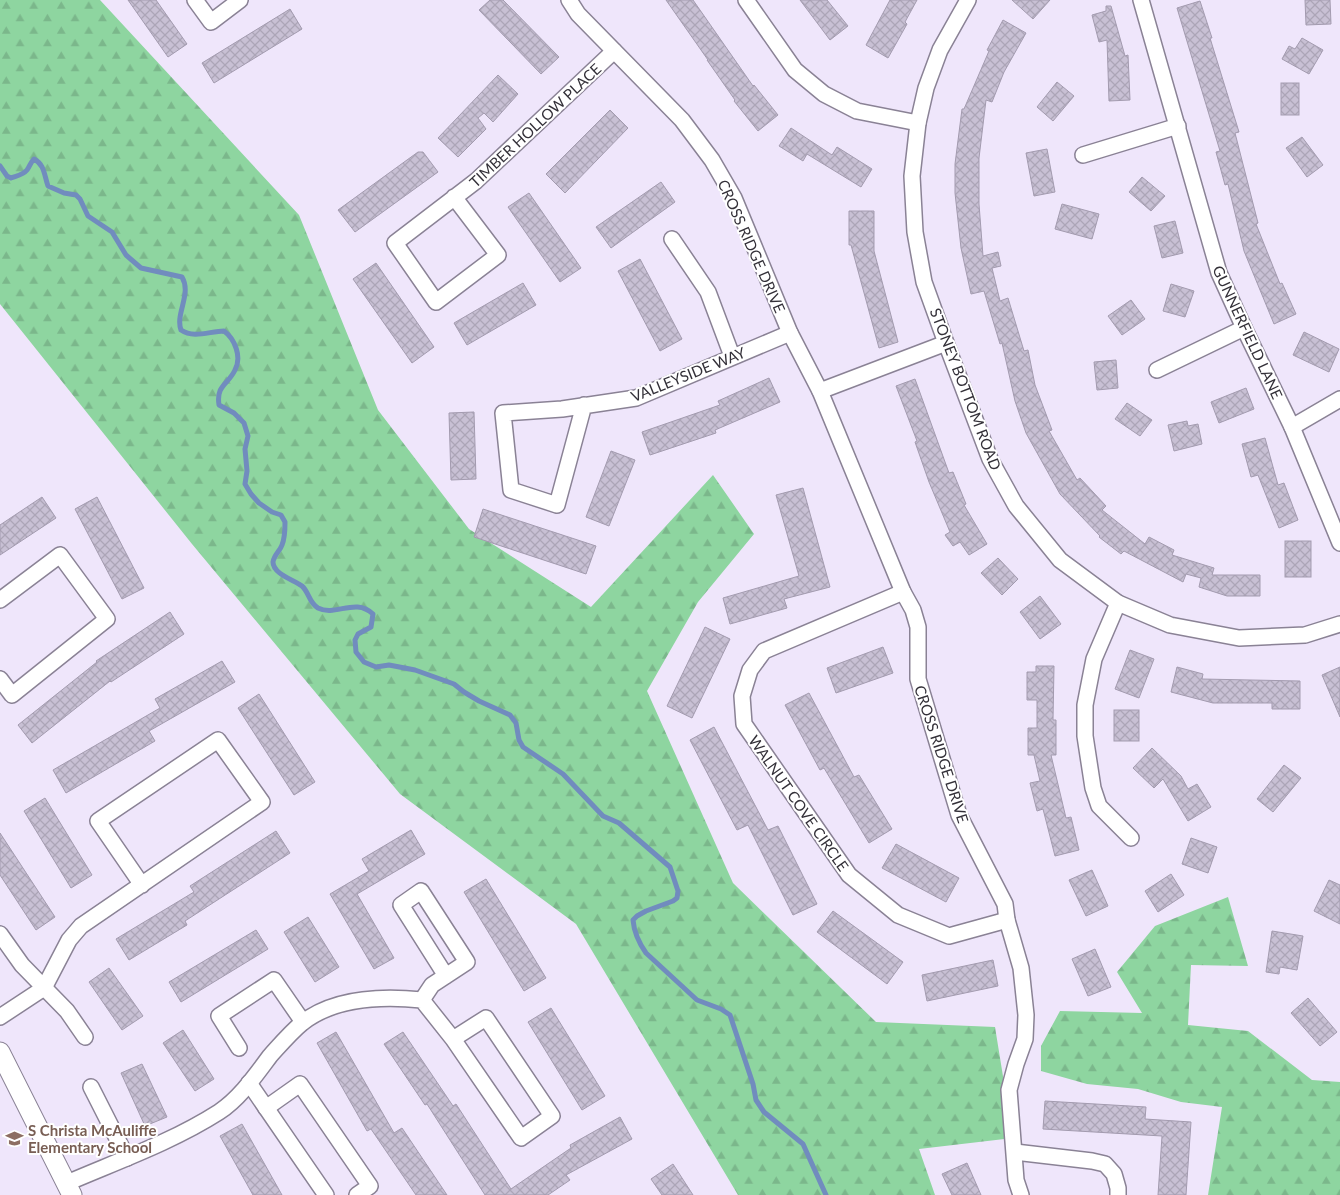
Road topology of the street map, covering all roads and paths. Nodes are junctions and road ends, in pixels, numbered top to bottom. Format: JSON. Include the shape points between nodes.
{"nodes":[{"id":1,"x":195,"y":0,"type":"edge"},
{"id":2,"x":240,"y":0,"type":"edge"},
{"id":3,"x":569,"y":0,"type":"edge"},
{"id":4,"x":746,"y":0,"type":"edge"},
{"id":5,"x":968,"y":0,"type":"edge"},
{"id":6,"x":1141,"y":0,"type":"edge"},
{"id":7,"x":614,"y":51,"type":"junction"},
{"id":8,"x":918,"y":123,"type":"junction"},
{"id":9,"x":1178,"y":126,"type":"junction"},
{"id":10,"x":1083,"y":155,"type":"dead end"},
{"id":11,"x":454,"y":198,"type":"junction"},
{"id":12,"x":672,"y":239,"type":"dead end"},
{"id":13,"x":1244,"y":328,"type":"junction"},
{"id":14,"x":790,"y":333,"type":"junction"},
{"id":15,"x":946,"y":343,"type":"junction"},
{"id":16,"x":732,"y":356,"type":"junction"},
{"id":17,"x":1157,"y":370,"type":"dead end"},
{"id":18,"x":820,"y":391,"type":"junction"},
{"id":19,"x":1340,"y":399,"type":"edge"},
{"id":20,"x":584,"y":406,"type":"junction"},
{"id":21,"x":1292,"y":427,"type":"junction"},
{"id":22,"x":1340,"y":543,"type":"edge"},
{"id":23,"x":903,"y":592,"type":"junction"},
{"id":24,"x":0,"y":600,"type":"edge"},
{"id":25,"x":1118,"y":603,"type":"junction"},
{"id":26,"x":1340,"y":624,"type":"edge"},
{"id":27,"x":0,"y":679,"type":"edge"},
{"id":28,"x":1130,"y":838,"type":"dead end"},
{"id":29,"x":142,"y":885,"type":"junction"},
{"id":30,"x":1007,"y":920,"type":"junction"},
{"id":31,"x":0,"y":934,"type":"edge"},
{"id":32,"x":446,"y":976,"type":"junction"},
{"id":33,"x":44,"y":988,"type":"junction"},
{"id":34,"x":422,"y":1000,"type":"junction"},
{"id":35,"x":0,"y":1017,"type":"edge"},
{"id":36,"x":303,"y":1022,"type":"junction"},
{"id":37,"x":85,"y":1036,"type":"dead end"},
{"id":38,"x":454,"y":1040,"type":"junction"},
{"id":39,"x":239,"y":1048,"type":"dead end"},
{"id":40,"x":0,"y":1052,"type":"edge"},
{"id":41,"x":249,"y":1083,"type":"junction"},
{"id":42,"x":91,"y":1087,"type":"dead end"},
{"id":43,"x":266,"y":1108,"type":"junction"},
{"id":44,"x":1015,"y":1152,"type":"junction"},
{"id":45,"x":127,"y":1158,"type":"junction"},
{"id":46,"x":70,"y":1189,"type":"edge"},
{"id":47,"x":326,"y":1195,"type":"edge"},
{"id":48,"x":356,"y":1195,"type":"edge"},
{"id":49,"x":1021,"y":1195,"type":"edge"},
{"id":50,"x":1118,"y":1195,"type":"edge"}],
"edges":[{"from":1,"to":2,"type":"street","via":[[211,22]]},
{"from":3,"to":7,"type":"street","name":"CROSS RIDGE DRIVE","via":[[578,14]]},
{"from":4,"to":8,"type":"street","via":[[795,70],[824,94],[857,111]]},
{"from":5,"to":8,"type":"street","name":"STONEY BOTTOM ROAD","via":[[940,50]]},
{"from":6,"to":9,"type":"street","name":"GUNNERFIELD LANE"},
{"from":7,"to":11,"type":"street","name":"TIMBER HOLLOW PLACE"},
{"from":7,"to":14,"type":"street","name":"CROSS RIDGE DRIVE","via":[[682,120],[712,160],[734,198]]},
{"from":8,"to":15,"type":"street","name":"STONEY BOTTOM ROAD","via":[[912,176],[915,232],[924,282]]},
{"from":9,"to":10,"type":"street"},
{"from":9,"to":13,"type":"street","name":"GUNNERFIELD LANE","via":[[1219,273]]},
{"from":11,"to":11,"type":"street","name":"TIMBER HOLLOW PLACE","via":[[395,242],[436,302],[498,255]]},
{"from":12,"to":16,"type":"street","via":[[708,292]]},
{"from":13,"to":17,"type":"street"},
{"from":13,"to":21,"type":"street","name":"GUNNERFIELD LANE"},
{"from":14,"to":16,"type":"street","name":"VALLEYSIDE WAY"},
{"from":14,"to":18,"type":"street","name":"CROSS RIDGE DRIVE"},
{"from":15,"to":18,"type":"street"},
{"from":15,"to":25,"type":"street","name":"STONEY BOTTOM ROAD","via":[[990,459],[1016,506],[1060,560]]},
{"from":16,"to":20,"type":"street","name":"VALLEYSIDE WAY","via":[[636,398]]},
{"from":18,"to":23,"type":"street","name":"CROSS RIDGE DRIVE"},
{"from":19,"to":21,"type":"street"},
{"from":20,"to":20,"type":"street","name":"VALLEYSIDE WAY","via":[[503,413],[511,490],[557,505]]},
{"from":21,"to":22,"type":"street","name":"GUNNERFIELD LANE"},
{"from":23,"to":30,"type":"street","name":"CROSS RIDGE DRIVE","via":[[918,628],[918,679],[959,814],[1004,904]]},
{"from":23,"to":30,"type":"street","name":"WALNUT COVE CIRCLE","via":[[764,650],[750,670],[742,696],[744,724],[849,875],[898,915],[949,936]]},
{"from":24,"to":27,"type":"street","via":[[60,555],[107,619],[12,695]]},
{"from":25,"to":26,"type":"street","name":"STONEY BOTTOM ROAD","via":[[1170,624],[1239,638],[1305,635]]},
{"from":25,"to":28,"type":"street","via":[[1094,659],[1085,705],[1085,736],[1099,806]]},
{"from":29,"to":29,"type":"street","via":[[262,802],[218,740],[98,821]]},
{"from":29,"to":33,"type":"street","via":[[81,926],[69,940]]},
{"from":30,"to":44,"type":"street","name":"CROSS RIDGE DRIVE","via":[[1021,968],[1026,1015],[1025,1040],[1009,1090]]},
{"from":31,"to":33,"type":"street","via":[[22,965]]},
{"from":32,"to":32,"type":"street","via":[[401,905],[421,890],[467,962]]},
{"from":32,"to":34,"type":"street","via":[[432,985]]},
{"from":33,"to":35,"type":"street"},
{"from":33,"to":37,"type":"street","via":[[67,1011]]},
{"from":34,"to":36,"type":"street","via":[[394,997],[366,1000],[331,1007]]},
{"from":34,"to":38,"type":"street"},
{"from":36,"to":39,"type":"street","via":[[274,980],[219,1016]]},
{"from":36,"to":41,"type":"street"},
{"from":38,"to":38,"type":"street","via":[[521,1138],[552,1116],[486,1018]]},
{"from":40,"to":46,"type":"street"},
{"from":41,"to":43,"type":"street"},
{"from":41,"to":45,"type":"street","via":[[219,1111]]},
{"from":42,"to":45,"type":"street"},
{"from":43,"to":47,"type":"street"},
{"from":43,"to":48,"type":"street","via":[[300,1084],[370,1186]]},
{"from":44,"to":49,"type":"street","name":"CROSS RIDGE DRIVE","via":[[1016,1180]]},
{"from":44,"to":50,"type":"street","via":[[1105,1164],[1114,1174]]},
{"from":45,"to":46,"type":"street"}]}
